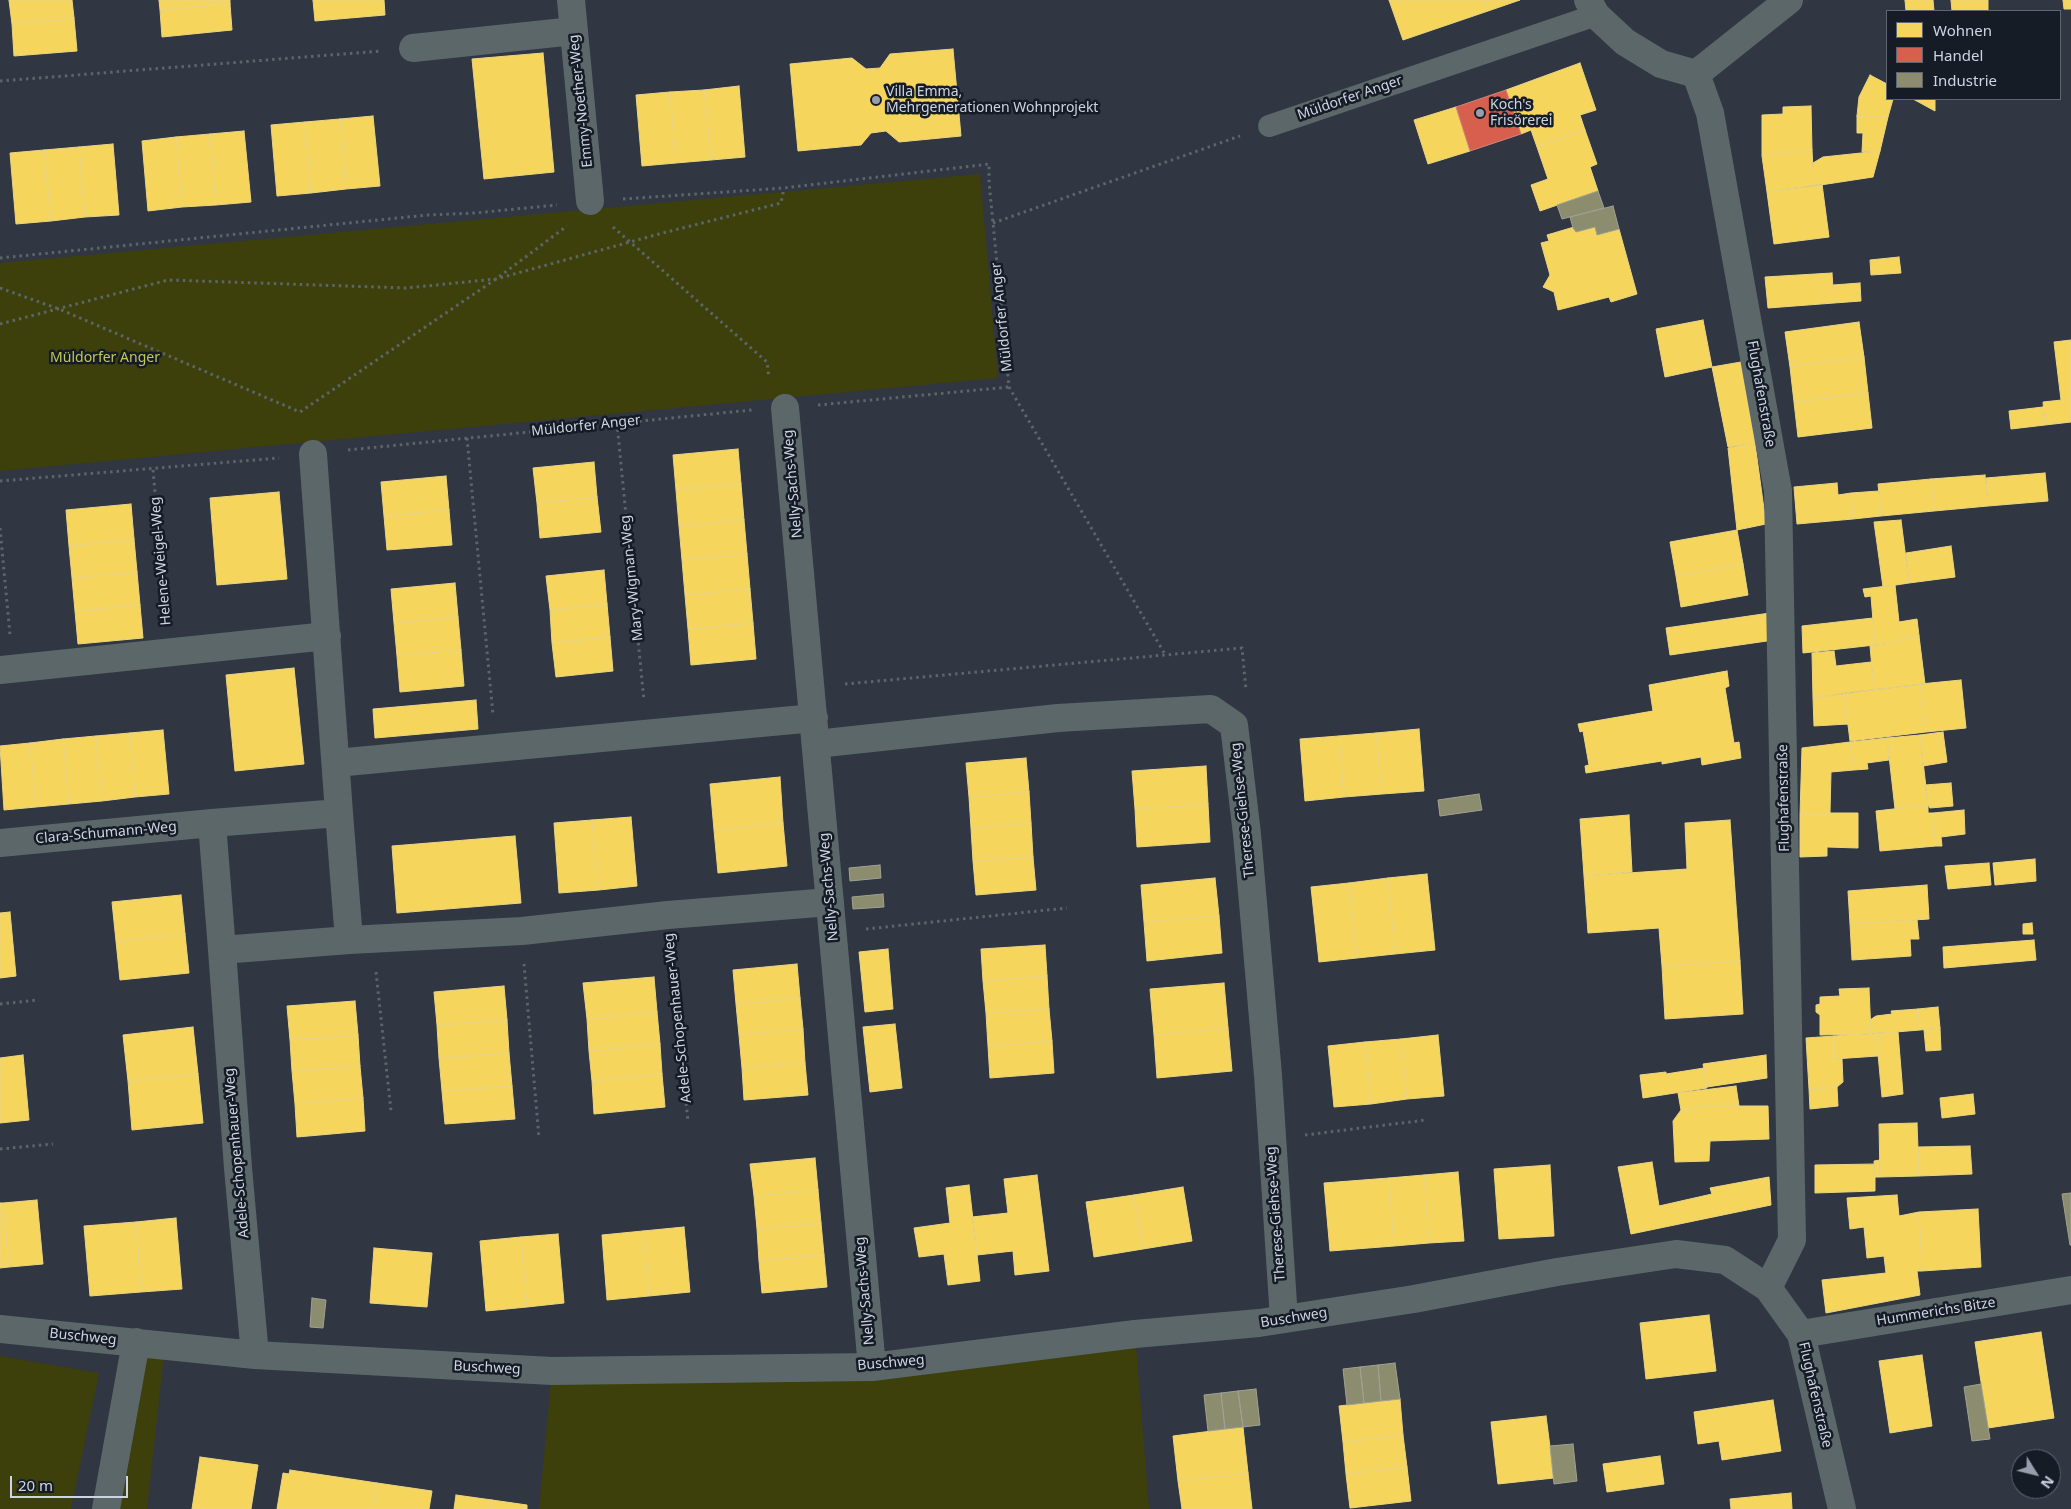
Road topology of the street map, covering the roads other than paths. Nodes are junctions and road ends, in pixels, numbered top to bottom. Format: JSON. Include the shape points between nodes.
{"nodes":[{"id":1,"x":571,"y":0,"type":"edge"},
{"id":2,"x":1789,"y":0,"type":"edge"},
{"id":3,"x":1592,"y":7,"type":"edge"},
{"id":4,"x":574,"y":31,"type":"junction"},
{"id":5,"x":413,"y":48,"type":"road end"},
{"id":6,"x":1696,"y":74,"type":"junction"},
{"id":7,"x":1268,"y":126,"type":"road end"},
{"id":8,"x":582,"y":211,"type":"road end"},
{"id":9,"x":779,"y":408,"type":"road end"},
{"id":10,"x":313,"y":454,"type":"road end"},
{"id":11,"x":327,"y":636,"type":"junction"},
{"id":12,"x":6,"y":669,"type":"edge"},
{"id":13,"x":815,"y":731,"type":"junction"},
{"id":14,"x":336,"y":763,"type":"junction"},
{"id":15,"x":339,"y":813,"type":"junction"},
{"id":16,"x":212,"y":823,"type":"junction"},
{"id":17,"x":0,"y":844,"type":"edge"},
{"id":18,"x":830,"y":902,"type":"junction"},
{"id":19,"x":361,"y":940,"type":"junction"},
{"id":20,"x":222,"y":950,"type":"junction"},
{"id":21,"x":1768,"y":1288,"type":"junction"},
{"id":22,"x":2071,"y":1290,"type":"edge"},
{"id":23,"x":1284,"y":1319,"type":"junction"},
{"id":24,"x":0,"y":1328,"type":"edge"},
{"id":25,"x":1801,"y":1334,"type":"junction"},
{"id":26,"x":136,"y":1342,"type":"junction"},
{"id":27,"x":255,"y":1356,"type":"junction"},
{"id":28,"x":872,"y":1367,"type":"junction"},
{"id":29,"x":106,"y":1509,"type":"edge"},
{"id":30,"x":1842,"y":1509,"type":"edge"}],
"edges":[{"from":1,"to":4,"type":"street","name":"Emmy-Noether-Weg"},
{"from":2,"to":6,"type":"street"},
{"from":3,"to":6,"type":"street","via":[[1625,42],[1661,64]]},
{"from":3,"to":7,"type":"lane","name":"Müldorfer Anger"},
{"from":4,"to":5,"type":"street"},
{"from":4,"to":8,"type":"street","name":"Emmy-Noether-Weg"},
{"from":6,"to":21,"type":"street","name":"Flughafenstraße","via":[[1710,113],[1778,491],[1792,1240]]},
{"from":9,"to":13,"type":"street","name":"Nelly-Sachs-Weg"},
{"from":10,"to":11,"type":"street"},
{"from":11,"to":12,"type":"street"},
{"from":11,"to":14,"type":"street"},
{"from":13,"to":14,"type":"street","via":[[647,732]]},
{"from":13,"to":18,"type":"street","name":"Nelly-Sachs-Weg"},
{"from":13,"to":23,"type":"street","name":"Therese-Giehse-Weg","via":[[1211,709],[1234,725],[1268,1075]]},
{"from":14,"to":15,"type":"street"},
{"from":15,"to":16,"type":"street"},
{"from":15,"to":19,"type":"street"},
{"from":16,"to":17,"type":"street","name":"Clara-Schumann-Weg"},
{"from":16,"to":20,"type":"street","name":"Adele-Schopenhauer-Weg"},
{"from":18,"to":19,"type":"street","name":"Adele-Schopenhauer-Weg","via":[[668,914],[522,930]]},
{"from":18,"to":28,"type":"street","name":"Nelly-Sachs-Weg"},
{"from":19,"to":20,"type":"street","name":"Adele-Schopenhauer-Weg"},
{"from":20,"to":27,"type":"street","name":"Adele-Schopenhauer-Weg"},
{"from":21,"to":23,"type":"street","name":"Buschweg","via":[[1725,1260],[1676,1254]]},
{"from":21,"to":25,"type":"street","name":"Flughafenstraße"},
{"from":22,"to":25,"type":"street","name":"Hummerichs Bitze"},
{"from":23,"to":28,"type":"street","name":"Buschweg"},
{"from":24,"to":26,"type":"street","name":"Buschweg"},
{"from":25,"to":30,"type":"street","name":"Flughafenstraße"},
{"from":26,"to":27,"type":"street","name":"Buschweg"},
{"from":26,"to":29,"type":"street"},
{"from":27,"to":28,"type":"street","name":"Buschweg","via":[[552,1371]]}]}
